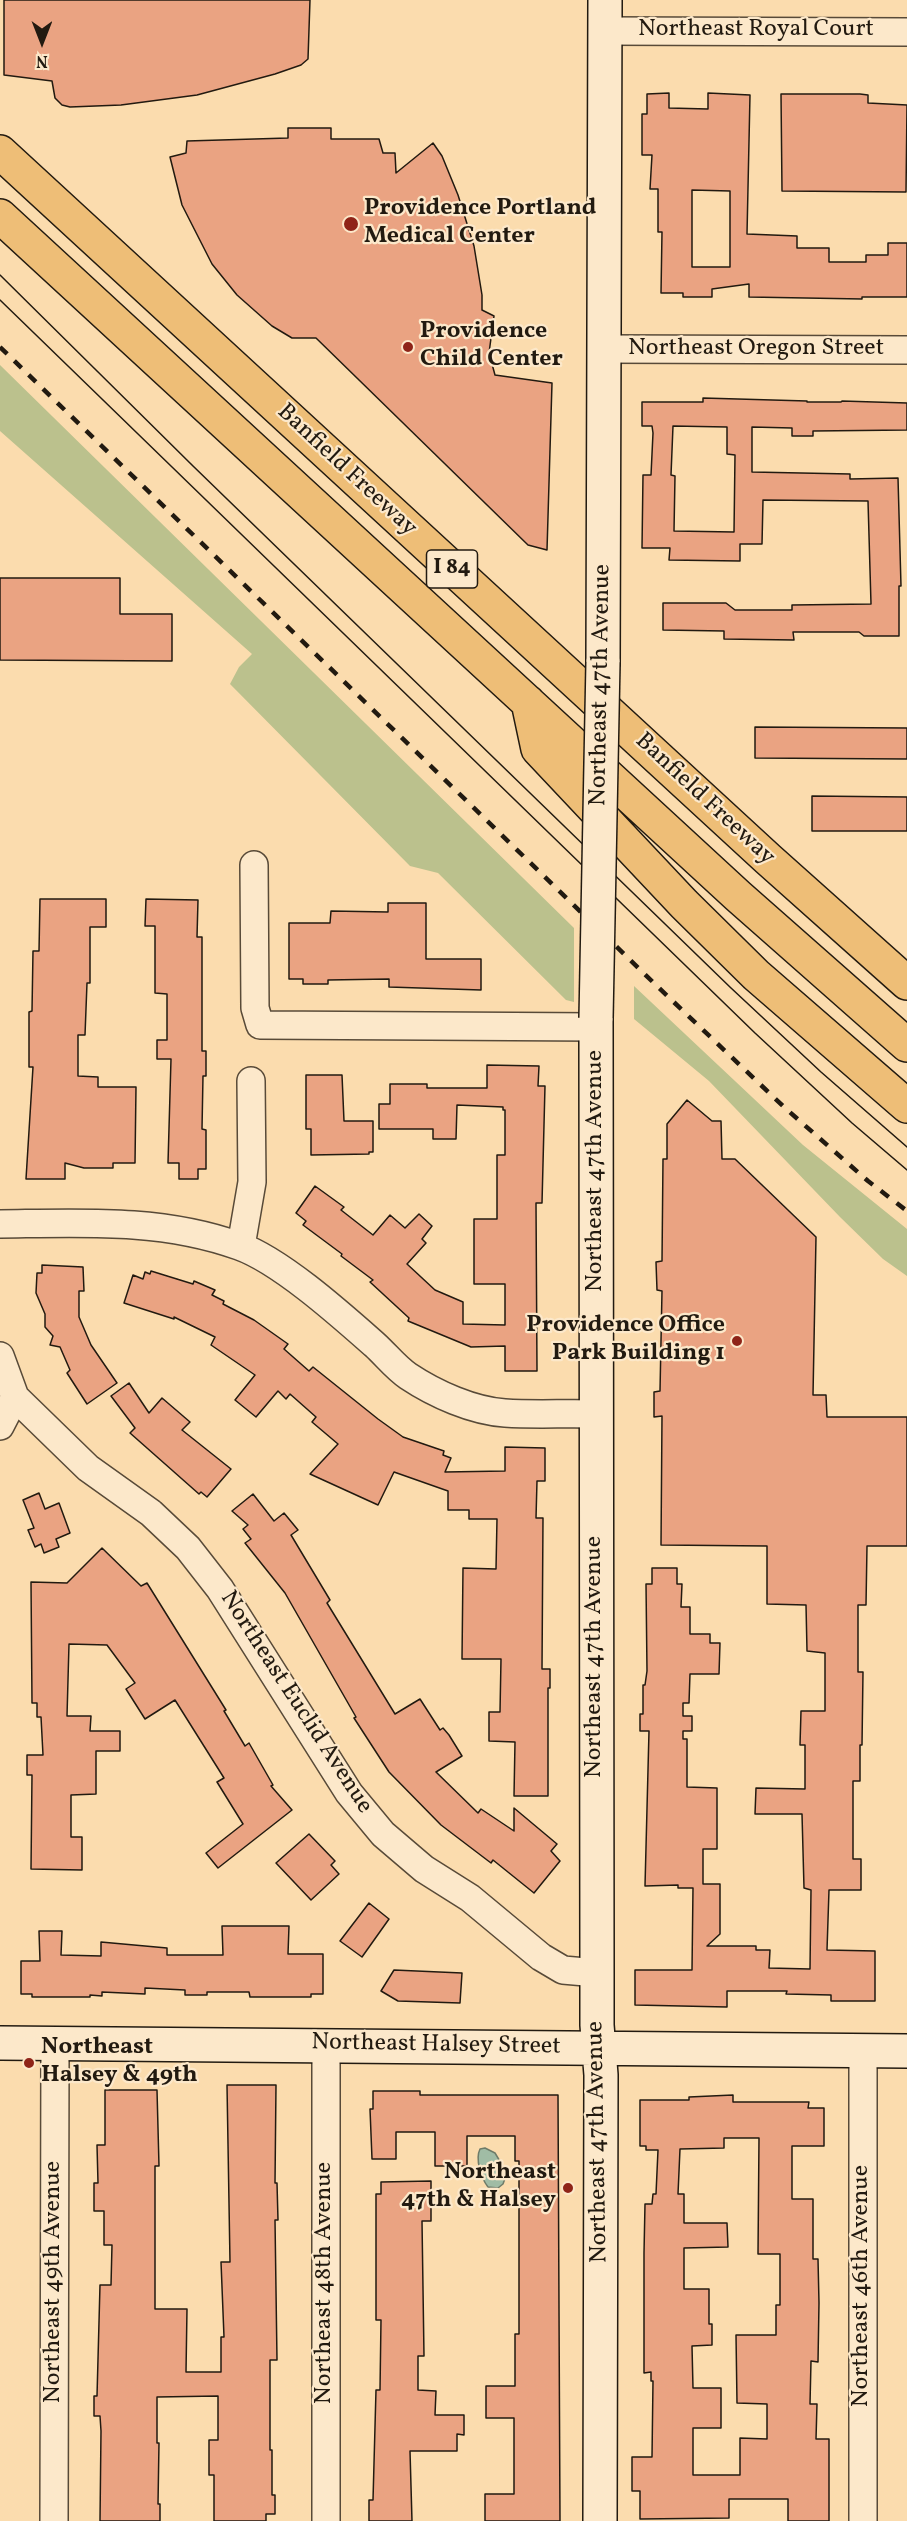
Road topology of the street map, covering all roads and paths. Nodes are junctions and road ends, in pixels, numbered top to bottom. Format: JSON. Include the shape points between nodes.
{"nodes":[{"id":1,"x":605,"y":16,"type":"edge"},
{"id":2,"x":907,"y":32,"type":"edge"},
{"id":3,"x":0,"y":152,"type":"edge"},
{"id":4,"x":0,"y":216,"type":"edge"},
{"id":5,"x":605,"y":349,"type":"junction"},
{"id":6,"x":907,"y":350,"type":"edge"},
{"id":7,"x":528,"y":702,"type":"junction"},
{"id":8,"x":254,"y":865,"type":"dead end"},
{"id":9,"x":907,"y":983,"type":"edge"},
{"id":10,"x":597,"y":1023,"type":"junction"},
{"id":11,"x":907,"y":1045,"type":"edge"},
{"id":12,"x":251,"y":1081,"type":"dead end"},
{"id":13,"x":907,"y":1106,"type":"edge"},
{"id":14,"x":0,"y":1224,"type":"edge"},
{"id":15,"x":241,"y":1246,"type":"junction"},
{"id":16,"x":0,"y":1356,"type":"edge"},
{"id":17,"x":15,"y":1397,"type":"junction"},
{"id":18,"x":596,"y":1414,"type":"junction"},
{"id":19,"x":0,"y":1426,"type":"edge"},
{"id":20,"x":597,"y":1973,"type":"junction"},
{"id":21,"x":0,"y":2043,"type":"edge"},
{"id":22,"x":55,"y":2043,"type":"junction"},
{"id":23,"x":326,"y":2045,"type":"junction"},
{"id":24,"x":599,"y":2048,"type":"junction"},
{"id":25,"x":863,"y":2051,"type":"junction"},
{"id":26,"x":907,"y":2051,"type":"edge"},
{"id":27,"x":54,"y":2521,"type":"edge"},
{"id":28,"x":326,"y":2521,"type":"edge"},
{"id":29,"x":600,"y":2521,"type":"edge"},
{"id":30,"x":863,"y":2521,"type":"edge"}],
"edges":[{"from":1,"to":2,"type":"street","name":"Northeast Royal Court"},
{"from":1,"to":5,"type":"main road","name":"Northeast 47th Avenue"},
{"from":3,"to":9,"type":"highway","name":"Banfield Freeway","number":"I 84"},
{"from":4,"to":7,"type":"highway","name":"Banfield Freeway","number":"I 84"},
{"from":5,"to":6,"type":"street","name":"Northeast Oregon Street"},
{"from":5,"to":10,"type":"main road","name":"Northeast 47th Avenue","bridge":true},
{"from":7,"to":11,"type":"highway","name":"Banfield Freeway","number":"I 84"},
{"from":7,"to":13,"type":"highway","via":[[538,749],[756,975]]},
{"from":8,"to":10,"type":"street","via":[[255,1008],[260,1025]]},
{"from":10,"to":18,"type":"main road","name":"Northeast 47th Avenue"},
{"from":12,"to":15,"type":"street","via":[[252,1182]]},
{"from":14,"to":15,"type":"street","via":[[116,1223],[162,1227]]},
{"from":15,"to":18,"type":"street","via":[[275,1265],[338,1312],[406,1375],[435,1392],[504,1413]]},
{"from":16,"to":17,"type":"street"},
{"from":17,"to":19,"type":"street"},
{"from":17,"to":20,"type":"street","name":"Northeast Euclid Avenue","via":[[88,1468],[151,1513],[188,1548],[220,1589],[350,1793],[382,1834],[424,1869],[470,1898],[541,1957],[563,1970]]},
{"from":18,"to":20,"type":"main road","name":"Northeast 47th Avenue"},
{"from":20,"to":24,"type":"main road","name":"Northeast 47th Avenue"},
{"from":21,"to":22,"type":"main road","name":"Northeast Halsey Street"},
{"from":22,"to":23,"type":"main road","name":"Northeast Halsey Street"},
{"from":22,"to":27,"type":"street","name":"Northeast 49th Avenue"},
{"from":23,"to":24,"type":"main road","name":"Northeast Halsey Street"},
{"from":23,"to":28,"type":"street","name":"Northeast 48th Avenue"},
{"from":24,"to":25,"type":"main road","name":"Northeast Halsey Street"},
{"from":24,"to":29,"type":"main road","name":"Northeast 47th Avenue"},
{"from":25,"to":26,"type":"main road","name":"Northeast Halsey Street"},
{"from":25,"to":30,"type":"street","name":"Northeast 46th Avenue"}]}
